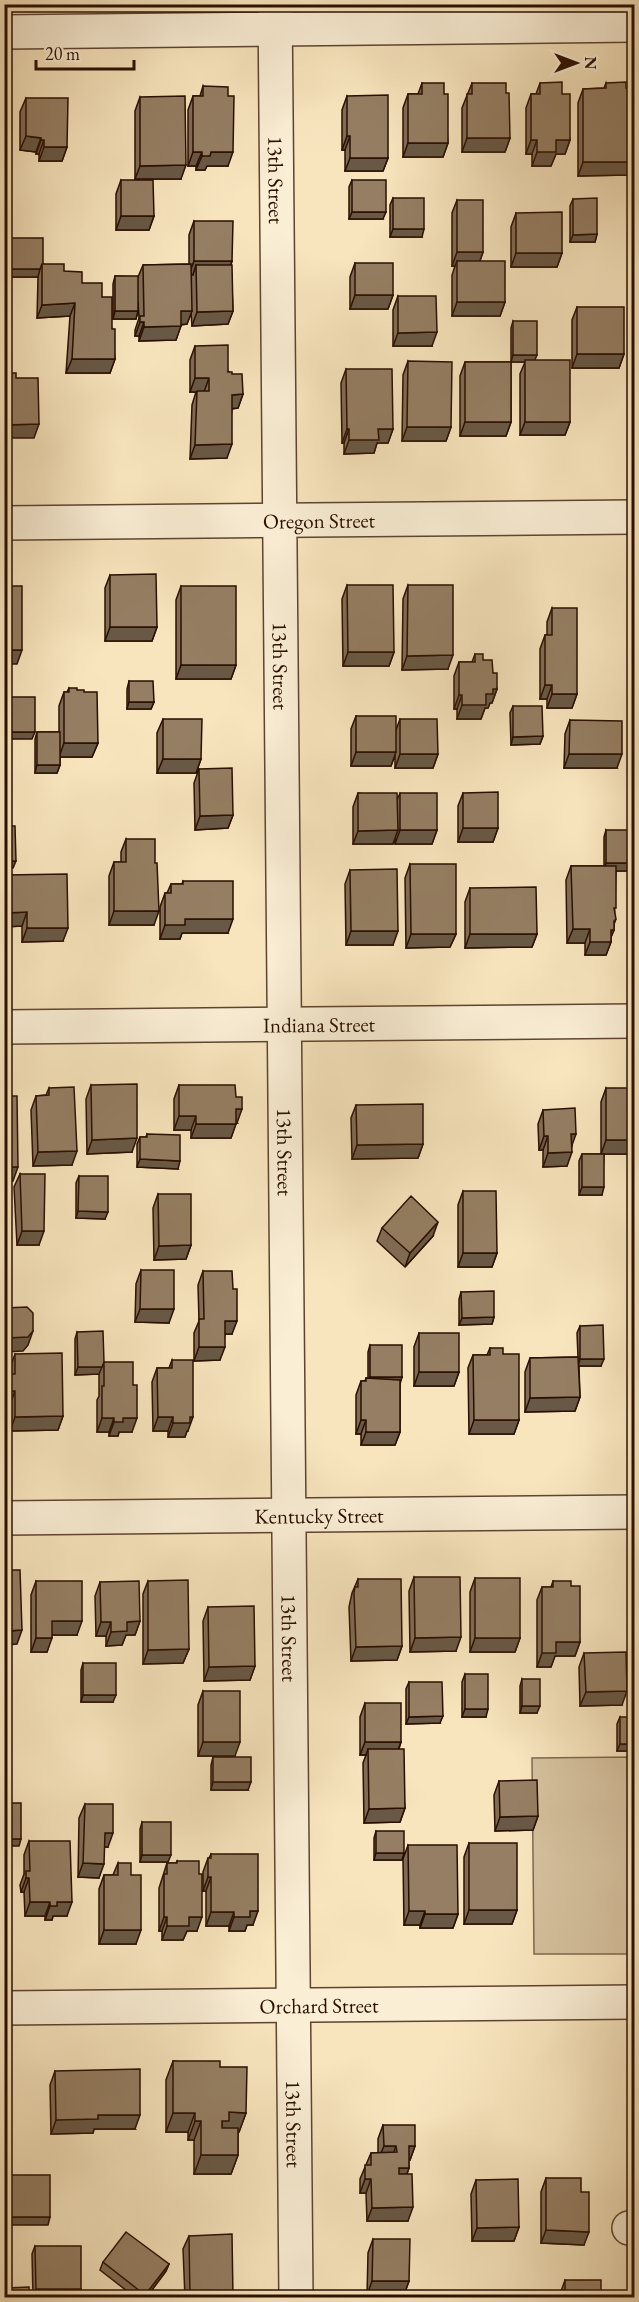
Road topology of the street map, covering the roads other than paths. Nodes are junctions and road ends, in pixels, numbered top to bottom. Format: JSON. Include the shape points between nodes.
{"nodes":[{"id":1,"x":275,"y":17,"type":"edge"},
{"id":2,"x":634,"y":26,"type":"edge"},
{"id":3,"x":4,"y":32,"type":"edge"},
{"id":4,"x":634,"y":517,"type":"edge"},
{"id":5,"x":280,"y":520,"type":"junction"},
{"id":6,"x":4,"y":523,"type":"edge"},
{"id":7,"x":634,"y":1021,"type":"edge"},
{"id":8,"x":285,"y":1024,"type":"junction"},
{"id":9,"x":4,"y":1027,"type":"edge"},
{"id":10,"x":634,"y":1512,"type":"edge"},
{"id":11,"x":289,"y":1515,"type":"junction"},
{"id":12,"x":4,"y":1518,"type":"edge"},
{"id":13,"x":634,"y":2002,"type":"edge"},
{"id":14,"x":293,"y":2006,"type":"junction"},
{"id":15,"x":4,"y":2008,"type":"edge"},
{"id":16,"x":296,"y":2298,"type":"edge"}],
"edges":[{"from":1,"to":2,"type":"street"},
{"from":1,"to":3,"type":"street"},
{"from":1,"to":5,"type":"street","name":"13th Street"},
{"from":4,"to":5,"type":"street","name":"Oregon Street"},
{"from":5,"to":6,"type":"street","name":"Oregon Street"},
{"from":5,"to":8,"type":"street","name":"13th Street"},
{"from":7,"to":8,"type":"street","name":"Indiana Street"},
{"from":8,"to":9,"type":"street","name":"Indiana Street"},
{"from":8,"to":11,"type":"street","name":"13th Street"},
{"from":10,"to":11,"type":"street","name":"Kentucky Street"},
{"from":11,"to":12,"type":"street","name":"Kentucky Street"},
{"from":11,"to":14,"type":"street","name":"13th Street"},
{"from":13,"to":14,"type":"street","name":"Orchard Street"},
{"from":14,"to":15,"type":"street","name":"Orchard Street"},
{"from":14,"to":16,"type":"street","name":"13th Street"}]}
